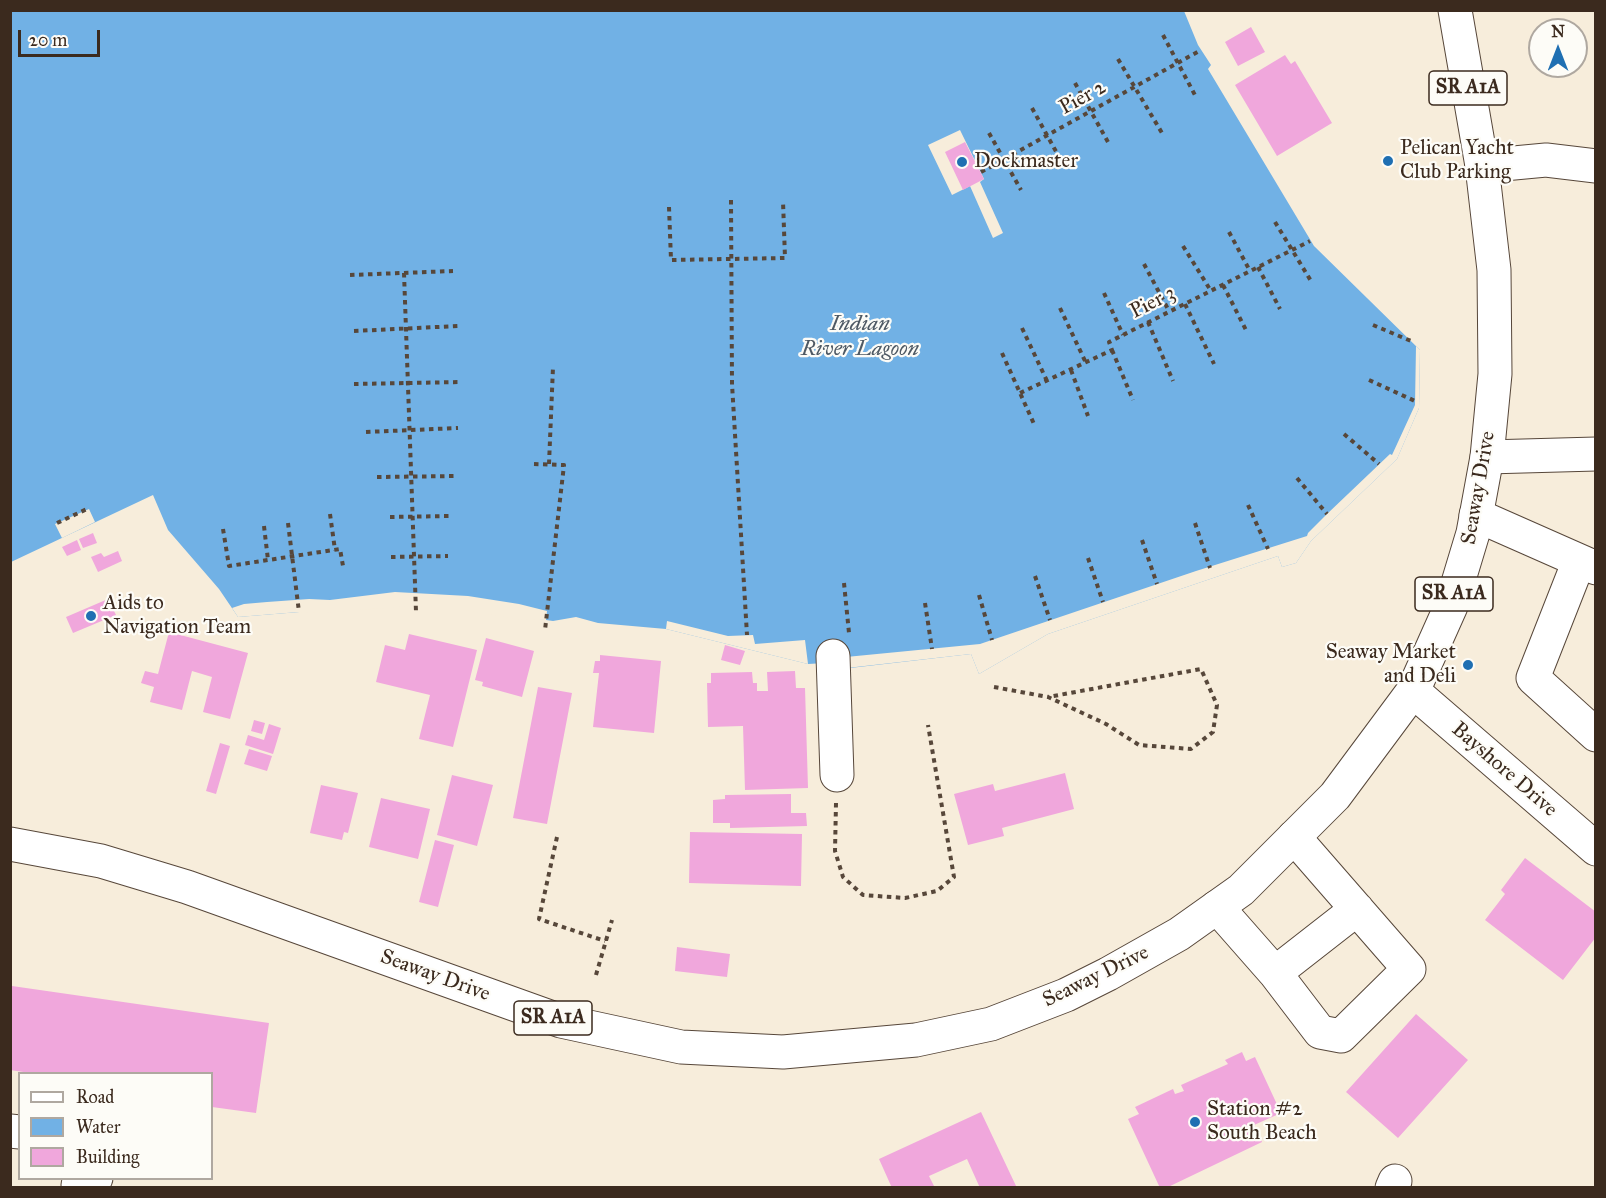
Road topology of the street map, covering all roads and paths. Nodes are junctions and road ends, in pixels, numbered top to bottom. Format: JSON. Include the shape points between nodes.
{"nodes":[{"id":1,"x":1455,"y":10,"type":"edge"},
{"id":2,"x":1163,"y":35,"type":"dead end"},
{"id":3,"x":1201,"y":50,"type":"dead end"},
{"id":4,"x":1118,"y":59,"type":"dead end"},
{"id":5,"x":1177,"y":63,"type":"junction"},
{"id":6,"x":1075,"y":83,"type":"dead end"},
{"id":7,"x":1134,"y":87,"type":"junction"},
{"id":8,"x":1196,"y":97,"type":"dead end"},
{"id":9,"x":1032,"y":108,"type":"dead end"},
{"id":10,"x":1090,"y":111,"type":"junction"},
{"id":11,"x":989,"y":133,"type":"dead end"},
{"id":12,"x":1162,"y":133,"type":"dead end"},
{"id":13,"x":1047,"y":135,"type":"junction"},
{"id":14,"x":1108,"y":142,"type":"dead end"},
{"id":15,"x":1003,"y":160,"type":"junction"},
{"id":16,"x":1064,"y":166,"type":"dead end"},
{"id":17,"x":1482,"y":166,"type":"junction"},
{"id":18,"x":1596,"y":166,"type":"edge"},
{"id":19,"x":981,"y":172,"type":"dead end"},
{"id":20,"x":1021,"y":190,"type":"dead end"},
{"id":21,"x":731,"y":200,"type":"dead end"},
{"id":22,"x":783,"y":201,"type":"dead end"},
{"id":23,"x":669,"y":207,"type":"dead end"},
{"id":24,"x":1275,"y":222,"type":"dead end"},
{"id":25,"x":1229,"y":232,"type":"dead end"},
{"id":26,"x":1310,"y":241,"type":"dead end"},
{"id":27,"x":1183,"y":246,"type":"dead end"},
{"id":28,"x":1293,"y":249,"type":"junction"},
{"id":29,"x":732,"y":259,"type":"junction"},
{"id":30,"x":1144,"y":264,"type":"dead end"},
{"id":31,"x":1258,"y":267,"type":"junction"},
{"id":32,"x":453,"y":271,"type":"dead end"},
{"id":33,"x":1250,"y":271,"type":"junction"},
{"id":34,"x":404,"y":273,"type":"junction"},
{"id":35,"x":350,"y":275,"type":"dead end"},
{"id":36,"x":1311,"y":281,"type":"dead end"},
{"id":37,"x":1223,"y":285,"type":"junction"},
{"id":38,"x":1210,"y":291,"type":"junction"},
{"id":39,"x":1104,"y":293,"type":"dead end"},
{"id":40,"x":1185,"y":304,"type":"junction"},
{"id":41,"x":1060,"y":308,"type":"dead end"},
{"id":42,"x":1280,"y":309,"type":"dead end"},
{"id":43,"x":1169,"y":311,"type":"junction"},
{"id":44,"x":1148,"y":322,"type":"junction"},
{"id":45,"x":1373,"y":325,"type":"dead end"},
{"id":46,"x":458,"y":326,"type":"dead end"},
{"id":47,"x":406,"y":328,"type":"junction"},
{"id":48,"x":1022,"y":328,"type":"dead end"},
{"id":49,"x":1246,"y":330,"type":"dead end"},
{"id":50,"x":354,"y":331,"type":"dead end"},
{"id":51,"x":1123,"y":334,"type":"junction"},
{"id":52,"x":1411,"y":341,"type":"dead end"},
{"id":53,"x":1112,"y":350,"type":"junction"},
{"id":54,"x":1002,"y":353,"type":"dead end"},
{"id":55,"x":1086,"y":363,"type":"junction"},
{"id":56,"x":1214,"y":364,"type":"dead end"},
{"id":57,"x":553,"y":367,"type":"dead end"},
{"id":58,"x":1071,"y":370,"type":"junction"},
{"id":59,"x":1369,"y":380,"type":"dead end"},
{"id":60,"x":1047,"y":381,"type":"junction"},
{"id":61,"x":1173,"y":381,"type":"dead end"},
{"id":62,"x":462,"y":382,"type":"dead end"},
{"id":63,"x":408,"y":383,"type":"junction"},
{"id":64,"x":354,"y":384,"type":"dead end"},
{"id":65,"x":1020,"y":393,"type":"junction"},
{"id":66,"x":1132,"y":400,"type":"dead end"},
{"id":67,"x":1415,"y":401,"type":"dead end"},
{"id":68,"x":1088,"y":416,"type":"dead end"},
{"id":69,"x":1034,"y":424,"type":"dead end"},
{"id":70,"x":458,"y":428,"type":"dead end"},
{"id":71,"x":410,"y":431,"type":"junction"},
{"id":72,"x":366,"y":432,"type":"dead end"},
{"id":73,"x":1344,"y":434,"type":"dead end"},
{"id":74,"x":1596,"y":454,"type":"edge"},
{"id":75,"x":1487,"y":457,"type":"junction"},
{"id":76,"x":534,"y":464,"type":"dead end"},
{"id":77,"x":549,"y":464,"type":"junction"},
{"id":78,"x":1379,"y":464,"type":"dead end"},
{"id":79,"x":458,"y":476,"type":"dead end"},
{"id":80,"x":377,"y":477,"type":"dead end"},
{"id":81,"x":411,"y":477,"type":"junction"},
{"id":82,"x":1297,"y":478,"type":"dead end"},
{"id":83,"x":1248,"y":505,"type":"dead end"},
{"id":84,"x":87,"y":509,"type":"dead end"},
{"id":85,"x":330,"y":514,"type":"dead end"},
{"id":86,"x":1327,"y":514,"type":"dead end"},
{"id":87,"x":1476,"y":515,"type":"junction"},
{"id":88,"x":412,"y":516,"type":"junction"},
{"id":89,"x":452,"y":516,"type":"dead end"},
{"id":90,"x":390,"y":517,"type":"dead end"},
{"id":91,"x":57,"y":523,"type":"dead end"},
{"id":92,"x":288,"y":523,"type":"dead end"},
{"id":93,"x":1195,"y":523,"type":"dead end"},
{"id":94,"x":264,"y":526,"type":"dead end"},
{"id":95,"x":223,"y":529,"type":"dead end"},
{"id":96,"x":1142,"y":540,"type":"dead end"},
{"id":97,"x":1268,"y":549,"type":"dead end"},
{"id":98,"x":335,"y":550,"type":"junction"},
{"id":99,"x":448,"y":556,"type":"dead end"},
{"id":100,"x":292,"y":557,"type":"junction"},
{"id":101,"x":414,"y":557,"type":"junction"},
{"id":102,"x":391,"y":558,"type":"dead end"},
{"id":103,"x":1088,"y":558,"type":"dead end"},
{"id":104,"x":268,"y":560,"type":"junction"},
{"id":105,"x":1587,"y":565,"type":"edge"},
{"id":106,"x":343,"y":566,"type":"dead end"},
{"id":107,"x":1210,"y":568,"type":"dead end"},
{"id":108,"x":1035,"y":576,"type":"dead end"},
{"id":109,"x":844,"y":583,"type":"dead end"},
{"id":110,"x":1157,"y":584,"type":"dead end"},
{"id":111,"x":979,"y":595,"type":"dead end"},
{"id":112,"x":1103,"y":602,"type":"dead end"},
{"id":113,"x":925,"y":603,"type":"dead end"},
{"id":114,"x":299,"y":612,"type":"dead end"},
{"id":115,"x":416,"y":612,"type":"dead end"},
{"id":116,"x":1050,"y":620,"type":"dead end"},
{"id":117,"x":545,"y":630,"type":"dead end"},
{"id":118,"x":747,"y":635,"type":"dead end"},
{"id":119,"x":992,"y":639,"type":"dead end"},
{"id":120,"x":841,"y":646,"type":"joint"},
{"id":121,"x":932,"y":649,"type":"dead end"},
{"id":122,"x":994,"y":687,"type":"dead end"},
{"id":123,"x":1413,"y":691,"type":"junction"},
{"id":124,"x":1048,"y":697,"type":"junction"},
{"id":125,"x":928,"y":725,"type":"dead end"},
{"id":126,"x":1596,"y":735,"type":"edge"},
{"id":127,"x":837,"y":775,"type":"joint"},
{"id":128,"x":557,"y":837,"type":"dead end"},
{"id":129,"x":1294,"y":837,"type":"junction"},
{"id":130,"x":10,"y":844,"type":"edge"},
{"id":131,"x":1596,"y":849,"type":"edge"},
{"id":132,"x":1217,"y":907,"type":"junction"},
{"id":133,"x":1357,"y":909,"type":"junction"},
{"id":134,"x":612,"y":920,"type":"dead end"},
{"id":135,"x":605,"y":941,"type":"junction"},
{"id":136,"x":1275,"y":974,"type":"junction"},
{"id":137,"x":596,"y":975,"type":"dead end"}],
"edges":[{"from":1,"to":17,"type":"main road","name":"Seaway Drive","number":"SR A1A"},
{"from":2,"to":5,"type":"path"},
{"from":3,"to":5,"type":"path","name":"Pier 2"},
{"from":4,"to":7,"type":"path"},
{"from":5,"to":7,"type":"path","name":"Pier 2"},
{"from":5,"to":8,"type":"path"},
{"from":6,"to":10,"type":"path"},
{"from":7,"to":10,"type":"path","name":"Pier 2"},
{"from":7,"to":12,"type":"path"},
{"from":9,"to":13,"type":"path"},
{"from":10,"to":13,"type":"path","name":"Pier 2"},
{"from":10,"to":14,"type":"path"},
{"from":11,"to":15,"type":"path"},
{"from":13,"to":15,"type":"path","name":"Pier 2"},
{"from":13,"to":16,"type":"path"},
{"from":15,"to":19,"type":"path","name":"Pier 2"},
{"from":15,"to":20,"type":"path"},
{"from":17,"to":18,"type":"main road","via":[[1546,160]]},
{"from":17,"to":75,"type":"main road","name":"Seaway Drive","number":"SR A1A","via":[[1494,270],[1496,374]]},
{"from":21,"to":29,"type":"path"},
{"from":22,"to":29,"type":"path","via":[[785,258]]},
{"from":23,"to":29,"type":"path","via":[[671,260]]},
{"from":24,"to":28,"type":"path"},
{"from":25,"to":33,"type":"path"},
{"from":26,"to":28,"type":"path","name":"Pier 3"},
{"from":27,"to":38,"type":"path"},
{"from":28,"to":31,"type":"path","name":"Pier 3"},
{"from":28,"to":36,"type":"path"},
{"from":29,"to":118,"type":"path","via":[[732,384]]},
{"from":30,"to":43,"type":"path"},
{"from":31,"to":33,"type":"path","name":"Pier 3"},
{"from":31,"to":42,"type":"path"},
{"from":32,"to":34,"type":"path"},
{"from":33,"to":37,"type":"path","name":"Pier 3"},
{"from":34,"to":35,"type":"path"},
{"from":34,"to":47,"type":"path"},
{"from":37,"to":38,"type":"path","name":"Pier 3"},
{"from":37,"to":49,"type":"path"},
{"from":38,"to":40,"type":"path","name":"Pier 3"},
{"from":39,"to":51,"type":"path"},
{"from":40,"to":43,"type":"path","name":"Pier 3"},
{"from":40,"to":56,"type":"path"},
{"from":41,"to":55,"type":"path"},
{"from":43,"to":44,"type":"path","name":"Pier 3"},
{"from":44,"to":51,"type":"path","name":"Pier 3"},
{"from":44,"to":61,"type":"path"},
{"from":45,"to":52,"type":"path"},
{"from":46,"to":47,"type":"path"},
{"from":47,"to":50,"type":"path"},
{"from":47,"to":63,"type":"path"},
{"from":48,"to":60,"type":"path"},
{"from":51,"to":53,"type":"path","name":"Pier 3","via":[[1109,342]]},
{"from":53,"to":55,"type":"path","name":"Pier 3"},
{"from":53,"to":66,"type":"path"},
{"from":54,"to":65,"type":"path"},
{"from":55,"to":58,"type":"path","name":"Pier 3"},
{"from":57,"to":77,"type":"path"},
{"from":58,"to":60,"type":"path","name":"Pier 3"},
{"from":58,"to":68,"type":"path"},
{"from":59,"to":67,"type":"path"},
{"from":60,"to":65,"type":"path","name":"Pier 3"},
{"from":62,"to":63,"type":"path"},
{"from":63,"to":64,"type":"path"},
{"from":63,"to":71,"type":"path"},
{"from":65,"to":69,"type":"path"},
{"from":70,"to":71,"type":"path"},
{"from":71,"to":72,"type":"path"},
{"from":71,"to":81,"type":"path"},
{"from":73,"to":78,"type":"path"},
{"from":74,"to":75,"type":"main road"},
{"from":75,"to":87,"type":"main road","name":"Seaway Drive","number":"SR A1A"},
{"from":76,"to":77,"type":"path"},
{"from":77,"to":117,"type":"path","via":[[564,465]]},
{"from":79,"to":81,"type":"path"},
{"from":80,"to":81,"type":"path"},
{"from":81,"to":88,"type":"path"},
{"from":82,"to":86,"type":"path"},
{"from":83,"to":97,"type":"path"},
{"from":84,"to":91,"type":"path"},
{"from":85,"to":98,"type":"path"},
{"from":87,"to":105,"type":"main road"},
{"from":87,"to":123,"type":"main road","name":"Seaway Drive","number":"SR A1A","via":[[1451,606]]},
{"from":88,"to":89,"type":"path"},
{"from":88,"to":90,"type":"path"},
{"from":88,"to":101,"type":"path"},
{"from":92,"to":100,"type":"path"},
{"from":93,"to":107,"type":"path"},
{"from":94,"to":104,"type":"path"},
{"from":95,"to":104,"type":"path","via":[[229,566]]},
{"from":96,"to":110,"type":"path"},
{"from":98,"to":100,"type":"path"},
{"from":98,"to":106,"type":"path","via":[[340,549]]},
{"from":99,"to":101,"type":"path"},
{"from":100,"to":104,"type":"path"},
{"from":100,"to":114,"type":"path"},
{"from":101,"to":102,"type":"path"},
{"from":101,"to":115,"type":"path"},
{"from":103,"to":112,"type":"path"},
{"from":105,"to":126,"type":"main road","via":[[1533,678]]},
{"from":108,"to":116,"type":"path"},
{"from":109,"to":120,"type":"path"},
{"from":111,"to":119,"type":"path"},
{"from":113,"to":121,"type":"path"},
{"from":120,"to":127,"type":"main road"},
{"from":122,"to":124,"type":"path"},
{"from":123,"to":129,"type":"main road","name":"Seaway Drive","number":"SR A1A","via":[[1335,796]]},
{"from":123,"to":131,"type":"main road","name":"Bayshore Drive"},
{"from":124,"to":124,"type":"path","via":[[1106,724],[1139,745],[1191,749],[1213,732],[1217,705],[1201,669]]},
{"from":125,"to":127,"type":"path","via":[[954,877],[937,891],[905,898],[862,895],[843,877],[835,851]]},
{"from":128,"to":135,"type":"path","via":[[539,919]]},
{"from":129,"to":132,"type":"main road","name":"Seaway Drive","number":"SR A1A","via":[[1241,890]]},
{"from":129,"to":133,"type":"main road"},
{"from":130,"to":132,"type":"main road","name":"Seaway Drive","number":"SR A1A","via":[[102,861],[187,887],[561,1021],[681,1047],[783,1052],[916,1040],[991,1024],[1108,974],[1179,934]]},
{"from":132,"to":136,"type":"main road"},
{"from":133,"to":136,"type":"main road"},
{"from":133,"to":136,"type":"main road","via":[[1409,969],[1341,1036],[1320,1032]]},
{"from":134,"to":135,"type":"path"},
{"from":135,"to":137,"type":"path"}]}
